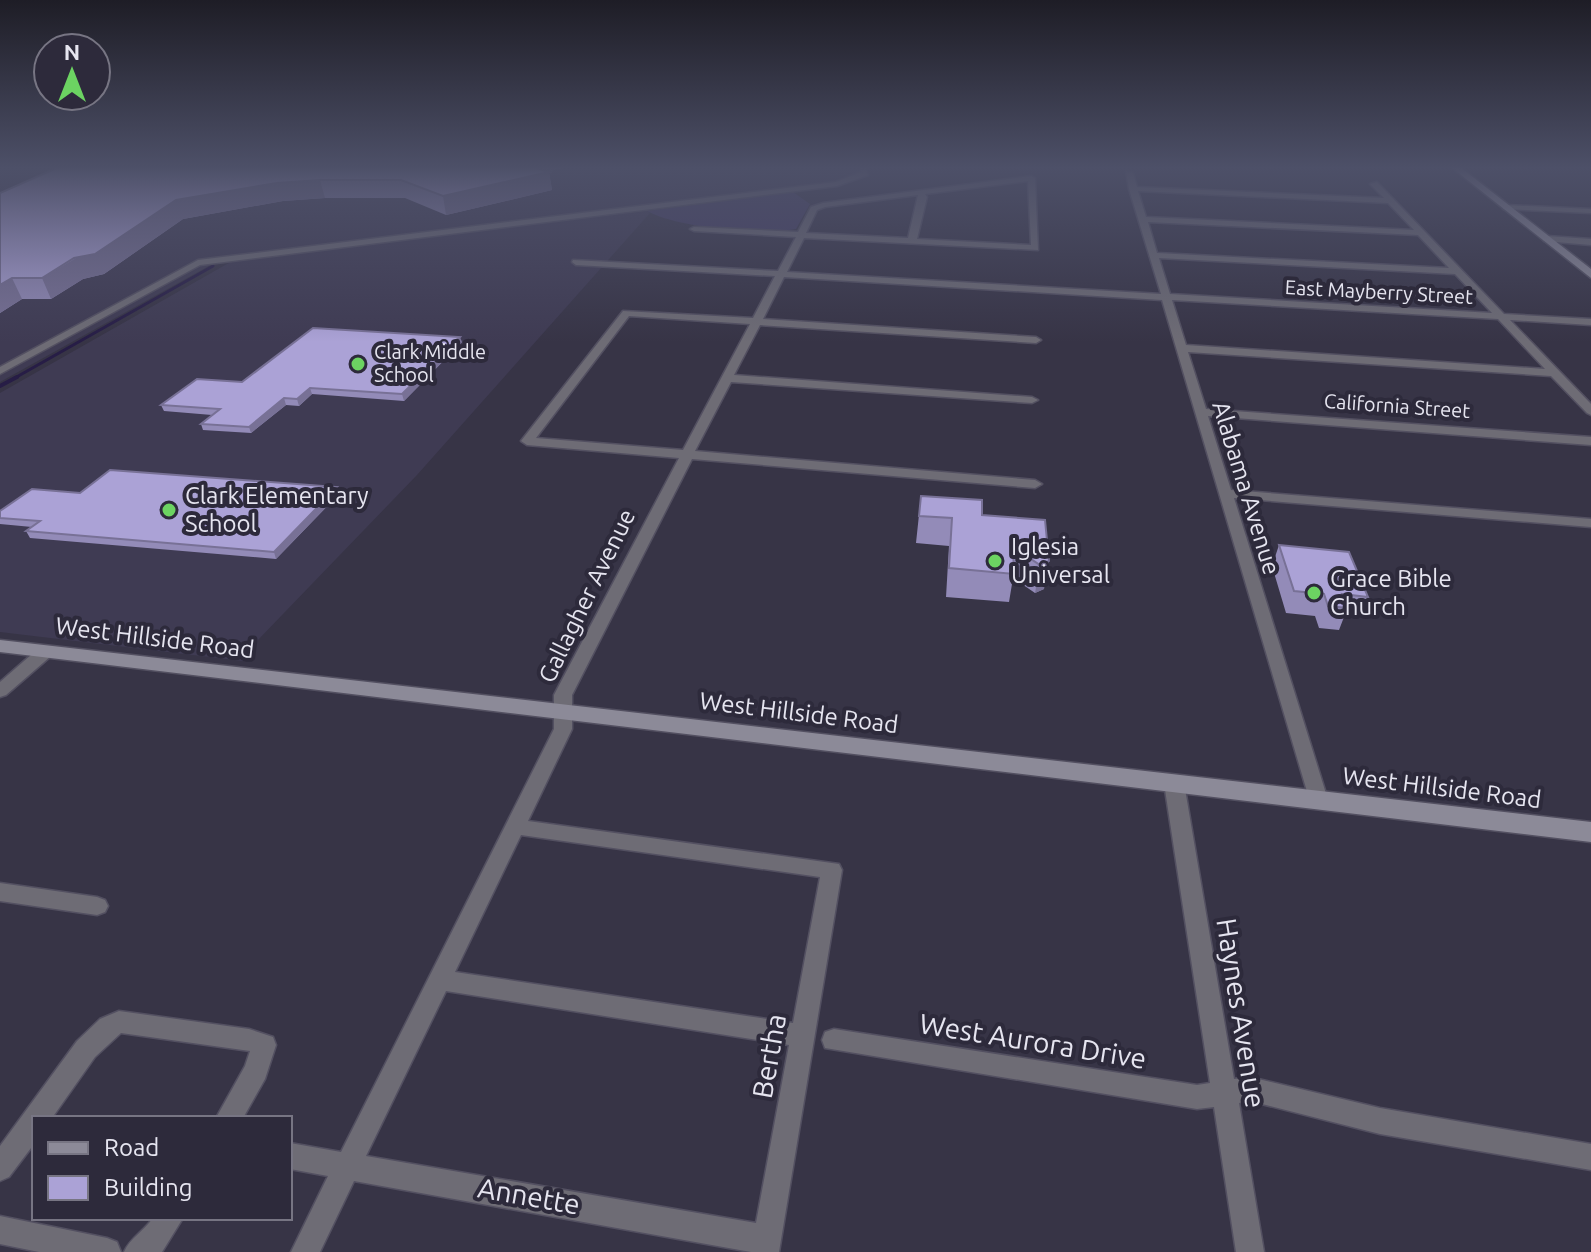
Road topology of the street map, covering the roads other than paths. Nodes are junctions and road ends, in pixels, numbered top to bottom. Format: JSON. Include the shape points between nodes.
{"nodes":[{"id":1,"x":502,"y":225,"type":"edge"},
{"id":2,"x":806,"y":225,"type":"edge"},
{"id":3,"x":916,"y":225,"type":"edge"},
{"id":4,"x":1034,"y":225,"type":"edge"},
{"id":5,"x":1144,"y":225,"type":"edge"},
{"id":6,"x":1270,"y":225,"type":"edge"},
{"id":7,"x":1414,"y":225,"type":"edge"},
{"id":8,"x":1530,"y":225,"type":"edge"},
{"id":9,"x":694,"y":229,"type":"dead end"},
{"id":10,"x":1421,"y":233,"type":"junction"},
{"id":11,"x":801,"y":235,"type":"junction"},
{"id":12,"x":1547,"y":239,"type":"junction"},
{"id":13,"x":912,"y":241,"type":"junction"},
{"id":14,"x":1591,"y":242,"type":"edge"},
{"id":15,"x":1153,"y":255,"type":"junction"},
{"id":16,"x":576,"y":262,"type":"dead end"},
{"id":17,"x":1457,"y":271,"type":"junction"},
{"id":18,"x":781,"y":274,"type":"junction"},
{"id":19,"x":1591,"y":275,"type":"edge"},
{"id":20,"x":1165,"y":297,"type":"junction"},
{"id":21,"x":1501,"y":317,"type":"junction"},
{"id":22,"x":756,"y":321,"type":"junction"},
{"id":23,"x":1591,"y":322,"type":"edge"},
{"id":24,"x":1036,"y":340,"type":"dead end"},
{"id":25,"x":1181,"y":348,"type":"junction"},
{"id":26,"x":0,"y":371,"type":"edge"},
{"id":27,"x":1555,"y":373,"type":"junction"},
{"id":28,"x":727,"y":378,"type":"junction"},
{"id":29,"x":1032,"y":400,"type":"dead end"},
{"id":30,"x":1591,"y":411,"type":"edge"},
{"id":31,"x":1200,"y":412,"type":"junction"},
{"id":32,"x":1591,"y":441,"type":"edge"},
{"id":33,"x":688,"y":454,"type":"junction"},
{"id":34,"x":1035,"y":484,"type":"dead end"},
{"id":35,"x":1224,"y":493,"type":"junction"},
{"id":36,"x":1591,"y":523,"type":"edge"},
{"id":37,"x":0,"y":646,"type":"edge"},
{"id":38,"x":45,"y":652,"type":"junction"},
{"id":39,"x":0,"y":691,"type":"edge"},
{"id":40,"x":564,"y":712,"type":"junction"},
{"id":41,"x":1174,"y":783,"type":"junction"},
{"id":42,"x":1318,"y":800,"type":"junction"},
{"id":43,"x":515,"y":827,"type":"junction"},
{"id":44,"x":1591,"y":832,"type":"edge"},
{"id":45,"x":0,"y":892,"type":"edge"},
{"id":46,"x":97,"y":906,"type":"dead end"},
{"id":47,"x":440,"y":980,"type":"junction"},
{"id":48,"x":803,"y":1036,"type":"junction"},
{"id":49,"x":834,"y":1040,"type":"dead end"},
{"id":50,"x":1224,"y":1095,"type":"junction"},
{"id":51,"x":39,"y":1116,"type":"edge"},
{"id":52,"x":230,"y":1116,"type":"edge"},
{"id":53,"x":32,"y":1125,"type":"edge"},
{"id":54,"x":292,"y":1156,"type":"edge"},
{"id":55,"x":1591,"y":1157,"type":"edge"},
{"id":56,"x":349,"y":1164,"type":"junction"},
{"id":57,"x":0,"y":1168,"type":"edge"},
{"id":58,"x":168,"y":1220,"type":"edge"},
{"id":59,"x":0,"y":1230,"type":"edge"},
{"id":60,"x":766,"y":1245,"type":"edge"},
{"id":61,"x":107,"y":1252,"type":"edge"},
{"id":62,"x":138,"y":1252,"type":"edge"},
{"id":63,"x":305,"y":1252,"type":"edge"},
{"id":64,"x":1250,"y":1252,"type":"edge"}],
"edges":[{"from":1,"to":26,"type":"street","via":[[198,263]]},
{"from":2,"to":11,"type":"street","name":"Gallagher Avenue"},
{"from":3,"to":13,"type":"street"},
{"from":4,"to":13,"type":"street","name":"Gallagher Avenue","via":[[1035,248]]},
{"from":5,"to":15,"type":"street","name":"Alabama Avenue"},
{"from":6,"to":10,"type":"street"},
{"from":7,"to":10,"type":"street"},
{"from":8,"to":12,"type":"street"},
{"from":9,"to":11,"type":"street"},
{"from":10,"to":17,"type":"street"},
{"from":11,"to":13,"type":"street"},
{"from":11,"to":18,"type":"street","name":"Gallagher Avenue"},
{"from":12,"to":14,"type":"street"},
{"from":12,"to":19,"type":"street"},
{"from":15,"to":17,"type":"street"},
{"from":15,"to":20,"type":"street","name":"Alabama Avenue"},
{"from":16,"to":18,"type":"street","name":"East Mayberry Street"},
{"from":17,"to":21,"type":"street"},
{"from":18,"to":20,"type":"street","name":"East Mayberry Street"},
{"from":18,"to":22,"type":"street","name":"Gallagher Avenue"},
{"from":20,"to":21,"type":"street","name":"East Mayberry Street"},
{"from":20,"to":25,"type":"street","name":"Alabama Avenue"},
{"from":21,"to":23,"type":"street","name":"East Mayberry Street"},
{"from":21,"to":27,"type":"street"},
{"from":22,"to":24,"type":"street"},
{"from":22,"to":28,"type":"street","name":"Gallagher Avenue"},
{"from":22,"to":33,"type":"street","via":[[626,313],[527,441]]},
{"from":25,"to":27,"type":"street"},
{"from":25,"to":31,"type":"street","name":"Alabama Avenue"},
{"from":27,"to":30,"type":"street"},
{"from":28,"to":29,"type":"street"},
{"from":28,"to":33,"type":"street","name":"Gallagher Avenue"},
{"from":31,"to":32,"type":"street","name":"California Street"},
{"from":31,"to":35,"type":"street","name":"Alabama Avenue"},
{"from":33,"to":34,"type":"street"},
{"from":33,"to":40,"type":"street","name":"Gallagher Avenue","via":[[563,695]]},
{"from":35,"to":36,"type":"street"},
{"from":35,"to":42,"type":"street","name":"Alabama Avenue"},
{"from":37,"to":38,"type":"street","name":"West Hillside Road"},
{"from":38,"to":39,"type":"street"},
{"from":38,"to":40,"type":"street","name":"West Hillside Road"},
{"from":40,"to":41,"type":"street","name":"West Hillside Road"},
{"from":40,"to":43,"type":"street","name":"Gallagher Avenue","via":[[563,729]]},
{"from":41,"to":42,"type":"street","name":"West Hillside Road"},
{"from":41,"to":50,"type":"street","name":"Haynes Avenue"},
{"from":42,"to":44,"type":"street","name":"West Hillside Road"},
{"from":43,"to":47,"type":"street","name":"Gallagher Avenue"},
{"from":43,"to":48,"type":"street","name":"Bertha","via":[[832,870]]},
{"from":45,"to":46,"type":"street"},
{"from":47,"to":48,"type":"street"},
{"from":47,"to":56,"type":"street","name":"Gallagher Avenue"},
{"from":48,"to":60,"type":"street","name":"Bertha"},
{"from":49,"to":50,"type":"street","name":"West Aurora Drive","via":[[1197,1097]]},
{"from":50,"to":55,"type":"street","name":"West Aurora Drive","via":[[1250,1089],[1380,1121]]},
{"from":50,"to":64,"type":"street","name":"Haynes Avenue"},
{"from":51,"to":52,"type":"street","via":[[97,1037],[119,1022],[264,1045]]},
{"from":53,"to":57,"type":"street"},
{"from":54,"to":56,"type":"street","name":"Annette"},
{"from":56,"to":60,"type":"street","name":"Annette"},
{"from":56,"to":63,"type":"street","name":"Gallagher Avenue"},
{"from":58,"to":62,"type":"street","via":[[154,1241]]},
{"from":59,"to":61,"type":"street"}]}
